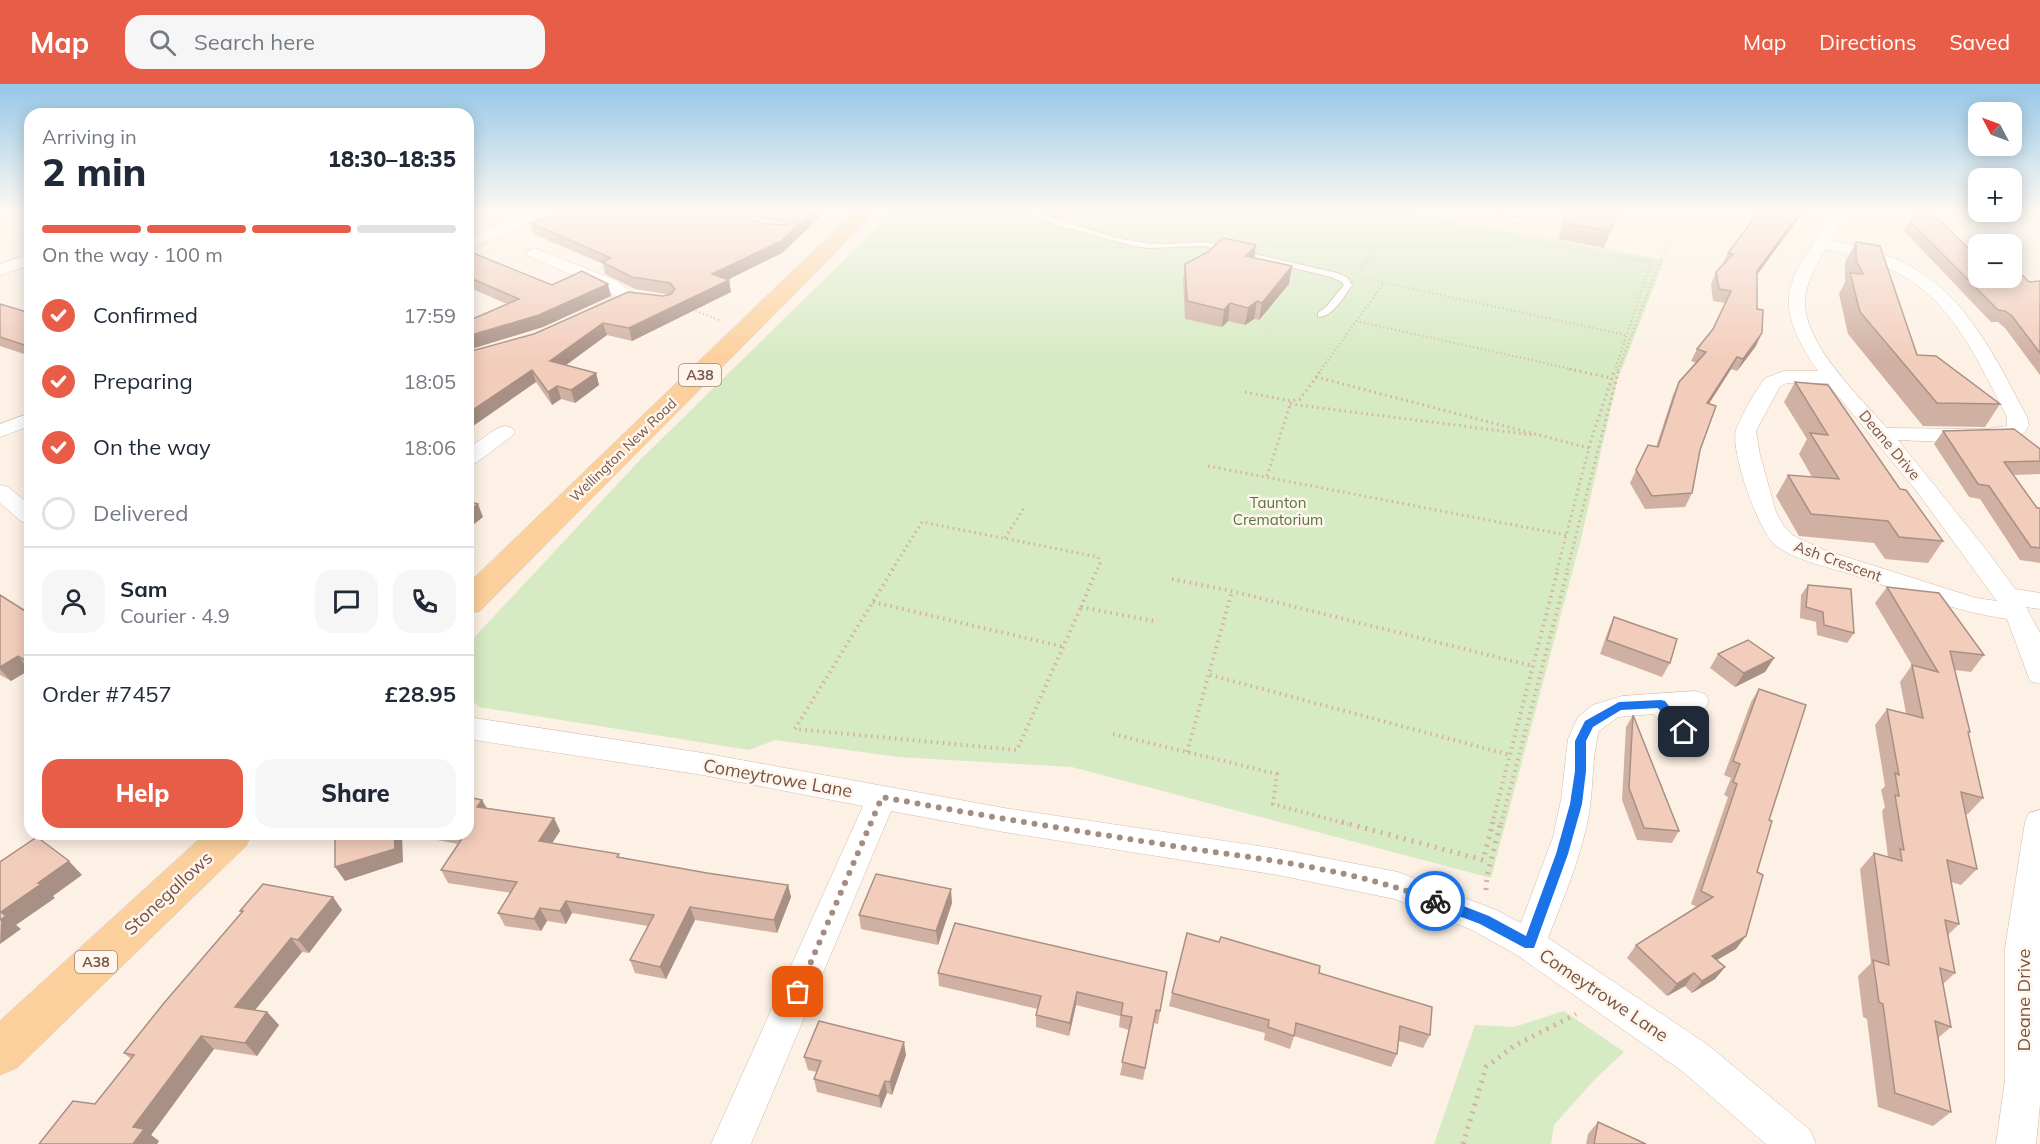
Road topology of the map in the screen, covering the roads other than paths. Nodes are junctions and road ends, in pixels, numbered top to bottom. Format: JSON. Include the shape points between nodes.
{"nodes":[{"id":1,"x":538,"y":260,"type":"edge"},
{"id":2,"x":553,"y":260,"type":"edge"},
{"id":3,"x":817,"y":260,"type":"edge"},
{"id":4,"x":1275,"y":260,"type":"edge"},
{"id":5,"x":1812,"y":260,"type":"edge"},
{"id":6,"x":1878,"y":260,"type":"edge"},
{"id":7,"x":24,"y":261,"type":"edge"},
{"id":8,"x":0,"y":270,"type":"edge"},
{"id":9,"x":528,"y":270,"type":"dead end"},
{"id":10,"x":629,"y":296,"type":"junction"},
{"id":11,"x":666,"y":301,"type":"edge"},
{"id":12,"x":592,"y":315,"type":"edge"},
{"id":13,"x":1321,"y":315,"type":"dead end"},
{"id":14,"x":1832,"y":377,"type":"junction"},
{"id":15,"x":24,"y":421,"type":"edge"},
{"id":16,"x":0,"y":431,"type":"edge"},
{"id":17,"x":505,"y":432,"type":"dead end"},
{"id":18,"x":1882,"y":434,"type":"junction"},
{"id":19,"x":474,"y":453,"type":"edge"},
{"id":20,"x":0,"y":492,"type":"edge"},
{"id":21,"x":24,"y":512,"type":"edge"},
{"id":22,"x":474,"y":597,"type":"edge"},
{"id":23,"x":2040,"y":601,"type":"edge"},
{"id":24,"x":2012,"y":604,"type":"junction"},
{"id":25,"x":2040,"y":674,"type":"edge"},
{"id":26,"x":1695,"y":701,"type":"dead end"},
{"id":27,"x":1661,"y":704,"type":"junction"},
{"id":28,"x":474,"y":729,"type":"edge"},
{"id":29,"x":1684,"y":732,"type":"dead end"},
{"id":30,"x":882,"y":797,"type":"junction"},
{"id":31,"x":2040,"y":822,"type":"edge"},
{"id":32,"x":226,"y":840,"type":"edge"},
{"id":33,"x":1529,"y":944,"type":"junction"},
{"id":34,"x":0,"y":1052,"type":"edge"},
{"id":35,"x":731,"y":1144,"type":"edge"},
{"id":36,"x":1796,"y":1144,"type":"edge"},
{"id":37,"x":2016,"y":1144,"type":"edge"}],
"edges":[{"from":1,"to":9,"type":"street"},
{"from":2,"to":10,"type":"street"},
{"from":3,"to":22,"type":"main road","name":"Wellington New Road","number":"A38"},
{"from":4,"to":13,"type":"lane","via":[[1345,280],[1348,285]]},
{"from":5,"to":14,"type":"street","name":"Deane Drive","via":[[1799,280],[1796,312]]},
{"from":6,"to":18,"type":"street","via":[[1910,273],[1940,296],[1972,335],[2019,425],[2014,431],[1986,435]]},
{"from":7,"to":8,"type":"street"},
{"from":10,"to":11,"type":"street"},
{"from":10,"to":12,"type":"street"},
{"from":14,"to":18,"type":"street","name":"Deane Drive"},
{"from":14,"to":24,"type":"street","name":"Ash Crescent","via":[[1784,377],[1772,382],[1746,431],[1749,455],[1773,528],[1784,540],[1816,555],[1974,606]]},
{"from":15,"to":16,"type":"street"},
{"from":17,"to":19,"type":"street"},
{"from":18,"to":24,"type":"street","name":"Deane Drive"},
{"from":20,"to":21,"type":"street"},
{"from":23,"to":24,"type":"street"},
{"from":24,"to":25,"type":"street","name":"Deane Drive","via":[[2037,657]]},
{"from":26,"to":27,"type":"street"},
{"from":27,"to":29,"type":"street"},
{"from":27,"to":33,"type":"street","via":[[1619,706],[1588,724],[1580,741],[1573,814]]},
{"from":28,"to":30,"type":"street","name":"Comeytrowe Lane","via":[[703,764]]},
{"from":30,"to":33,"type":"street","name":"Comeytrowe Lane","via":[[1278,862],[1398,886],[1484,920]]},
{"from":30,"to":35,"type":"street"},
{"from":31,"to":37,"type":"street","name":"Deane Drive","via":[[2022,948],[2024,1080]]},
{"from":32,"to":34,"type":"main road","name":"Stonegallows","number":"A38"},
{"from":33,"to":36,"type":"street","name":"Comeytrowe Lane","via":[[1695,1058]]}]}
